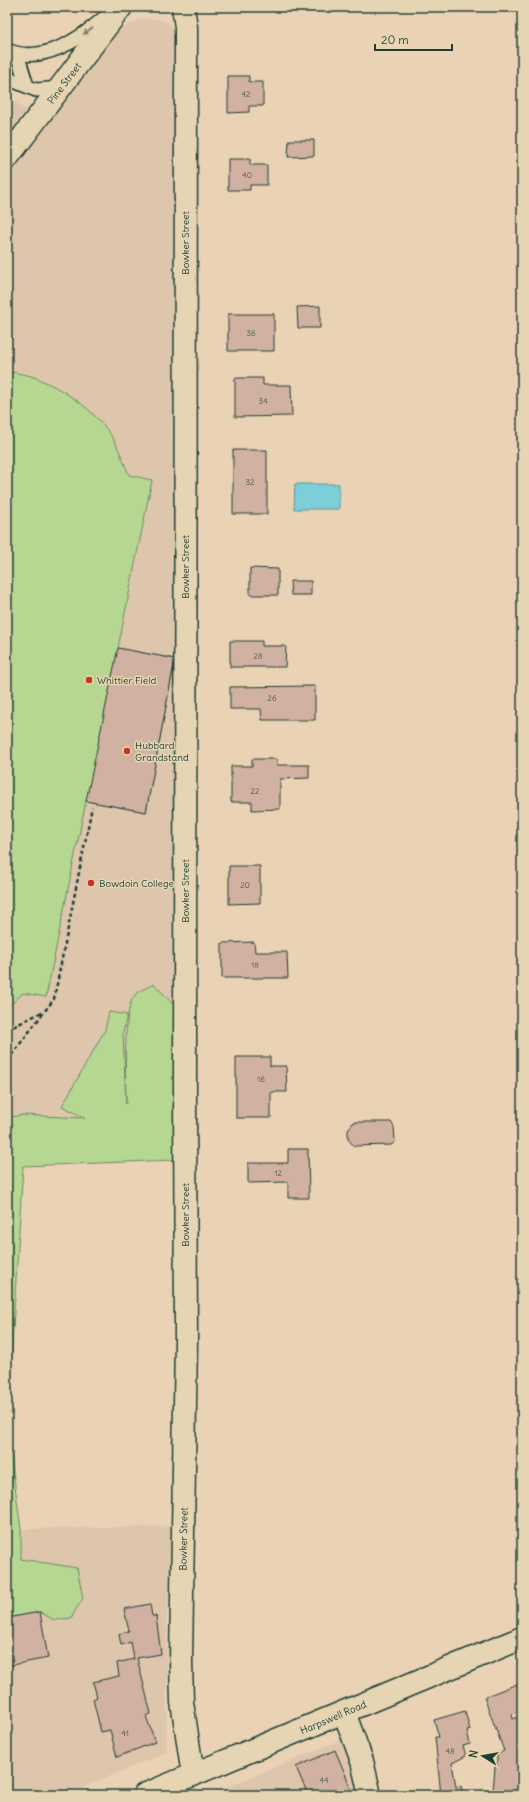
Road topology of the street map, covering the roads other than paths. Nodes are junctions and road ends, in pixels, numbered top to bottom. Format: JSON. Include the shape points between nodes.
{"nodes":[{"id":1,"x":120,"y":7,"type":"edge"},
{"id":2,"x":183,"y":7,"type":"edge"},
{"id":3,"x":12,"y":52,"type":"edge"},
{"id":4,"x":7,"y":78,"type":"edge"},
{"id":5,"x":27,"y":86,"type":"junction"},
{"id":6,"x":60,"y":88,"type":"junction"},
{"id":7,"x":7,"y":158,"type":"edge"},
{"id":8,"x":522,"y":1638,"type":"edge"},
{"id":9,"x":344,"y":1712,"type":"junction"},
{"id":10,"x":193,"y":1775,"type":"junction"},
{"id":11,"x":144,"y":1795,"type":"edge"},
{"id":12,"x":370,"y":1795,"type":"edge"}],
"edges":[{"from":1,"to":3,"type":"lane","one_way":true,"via":[[71,43],[52,51],[34,54]]},
{"from":1,"to":6,"type":"street","name":"Pine Street"},
{"from":2,"to":10,"type":"street","name":"Bowker Street","via":[[186,27],[186,1340],[181,1660],[182,1702]]},
{"from":3,"to":5,"type":"lane"},
{"from":4,"to":5,"type":"lane"},
{"from":5,"to":6,"type":"lane","via":[[36,90]]},
{"from":6,"to":7,"type":"street","name":"Pine Street"},
{"from":8,"to":9,"type":"street","name":"Harpswell Road"},
{"from":9,"to":10,"type":"street","name":"Harpswell Road"},
{"from":9,"to":12,"type":"street","via":[[362,1761]]},
{"from":10,"to":11,"type":"street","name":"Harpswell Road"}]}
